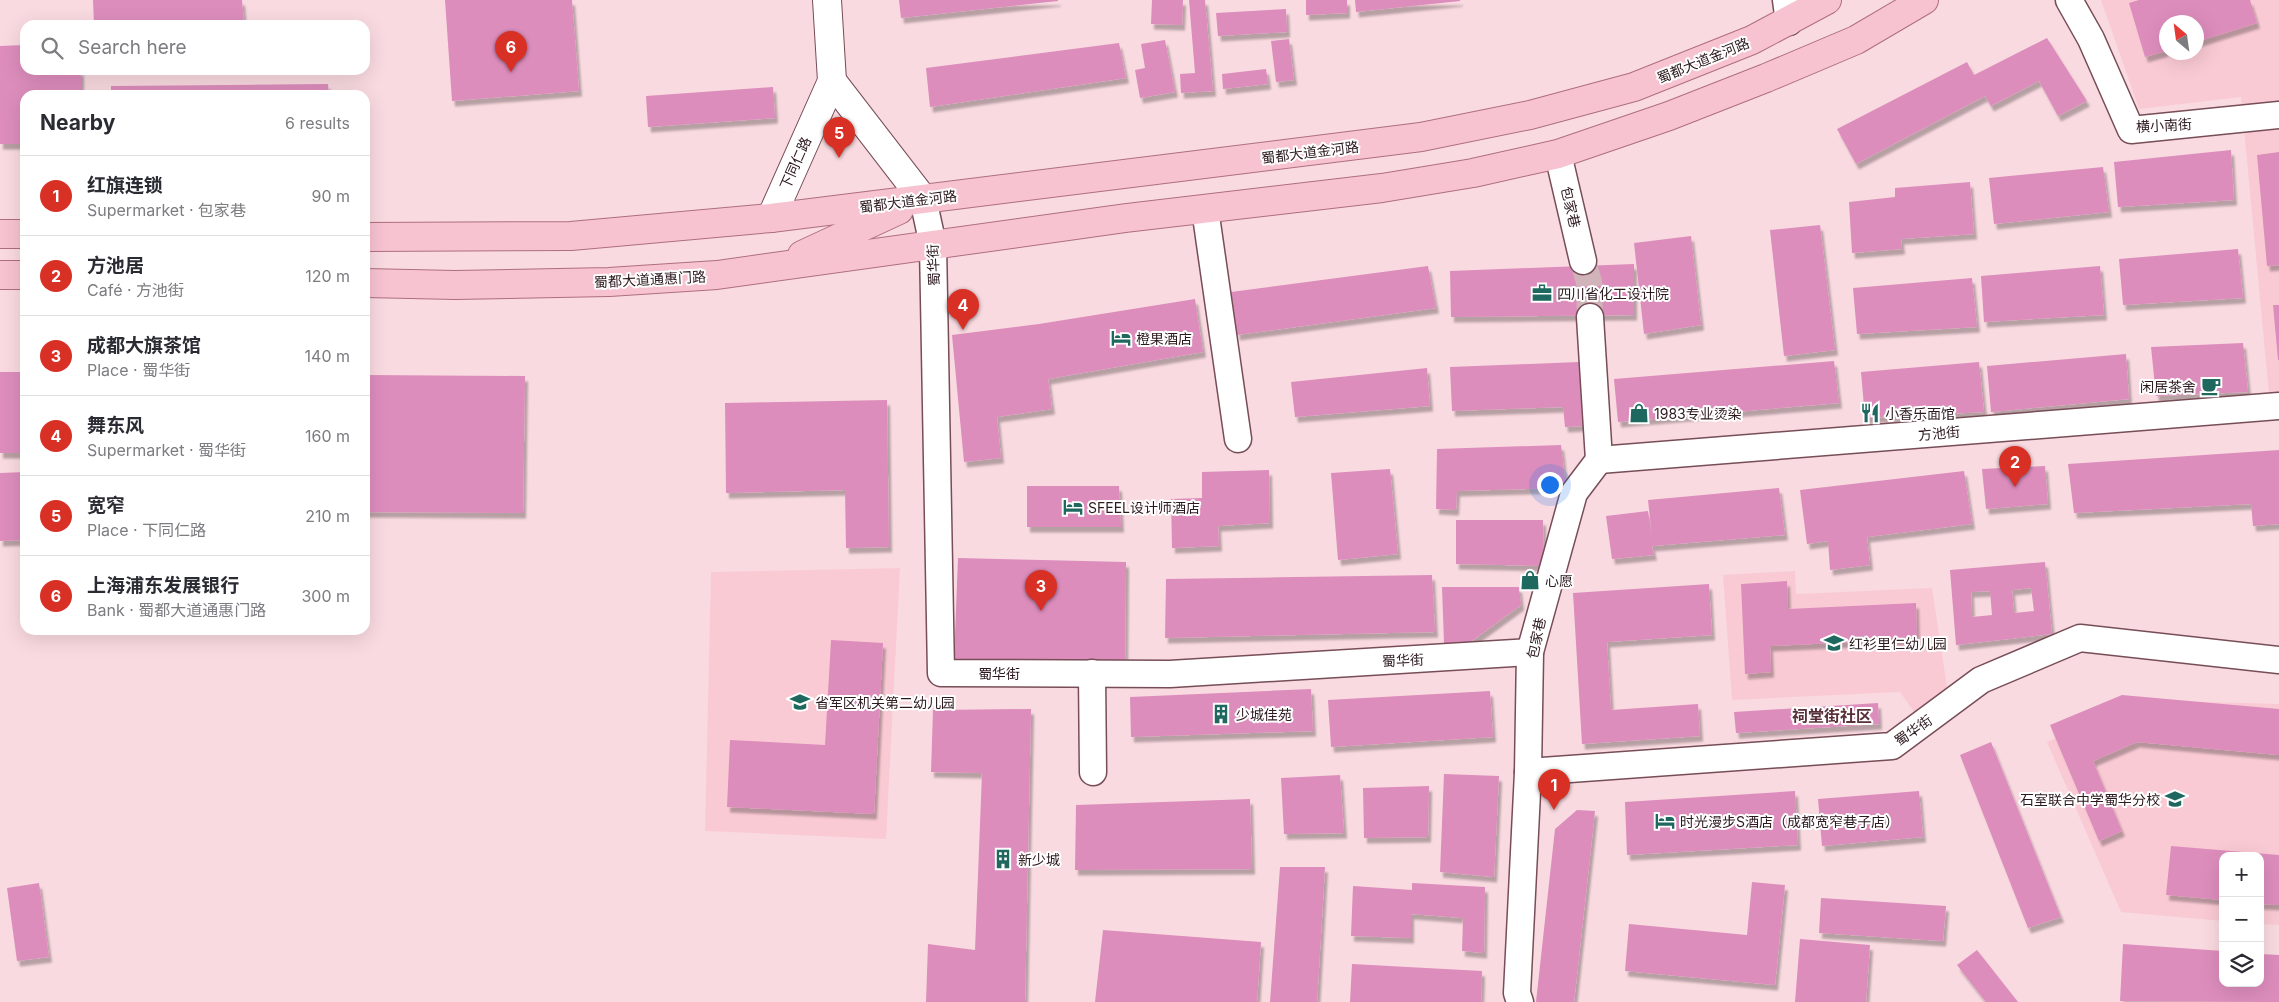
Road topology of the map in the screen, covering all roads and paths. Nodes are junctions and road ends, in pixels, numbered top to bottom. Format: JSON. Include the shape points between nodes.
{"nodes":[{"id":1,"x":826,"y":0,"type":"edge"},
{"id":2,"x":1827,"y":0,"type":"edge"},
{"id":3,"x":1924,"y":0,"type":"edge"},
{"id":4,"x":2069,"y":0,"type":"edge"},
{"id":5,"x":1788,"y":11,"type":"edge"},
{"id":6,"x":832,"y":81,"type":"junction"},
{"id":7,"x":2279,"y":115,"type":"edge"},
{"id":8,"x":1558,"y":154,"type":"junction"},
{"id":9,"x":923,"y":199,"type":"junction"},
{"id":10,"x":1206,"y":208,"type":"junction"},
{"id":11,"x":771,"y":218,"type":"junction"},
{"id":12,"x":0,"y":234,"type":"edge"},
{"id":13,"x":20,"y":234,"type":"edge"},
{"id":14,"x":370,"y":237,"type":"edge"},
{"id":15,"x":933,"y":245,"type":"junction"},
{"id":16,"x":1584,"y":261,"type":"tunnel mouth"},
{"id":17,"x":774,"y":267,"type":"junction"},
{"id":18,"x":0,"y":275,"type":"edge"},
{"id":19,"x":20,"y":275,"type":"edge"},
{"id":20,"x":370,"y":283,"type":"edge"},
{"id":21,"x":1590,"y":317,"type":"tunnel mouth"},
{"id":22,"x":2279,"y":406,"type":"edge"},
{"id":23,"x":1238,"y":439,"type":"dead end"},
{"id":24,"x":1599,"y":460,"type":"junction"},
{"id":25,"x":1530,"y":652,"type":"junction"},
{"id":26,"x":2279,"y":660,"type":"edge"},
{"id":27,"x":1092,"y":673,"type":"junction"},
{"id":28,"x":1093,"y":772,"type":"dead end"},
{"id":29,"x":1528,"y":772,"type":"junction"},
{"id":30,"x":1520,"y":1002,"type":"edge"}],
"edges":[{"from":1,"to":6,"type":"street","name":"下同仁路"},
{"from":2,"to":5,"type":"main road","name":"蜀都大道金河路"},
{"from":3,"to":8,"type":"main road","via":[[1856,40],[1766,78]]},
{"from":4,"to":7,"type":"street","name":"横小南街","via":[[2091,39],[2131,130]]},
{"from":5,"to":9,"type":"main road","name":"蜀都大道金河路","via":[[1752,40],[1634,87],[1503,121],[1402,140]]},
{"from":6,"to":9,"type":"street"},
{"from":6,"to":11,"type":"street","name":"下同仁路"},
{"from":8,"to":10,"type":"main road","via":[[1474,173],[1382,188]]},
{"from":8,"to":16,"type":"street","name":"包家巷"},
{"from":9,"to":11,"type":"main road","name":"蜀都大道金河路"},
{"from":9,"to":15,"type":"street","name":"蜀华街"},
{"from":9,"to":17,"type":"main road"},
{"from":10,"to":15,"type":"main road"},
{"from":10,"to":23,"type":"street"},
{"from":11,"to":14,"type":"main road","via":[[570,236]]},
{"from":12,"to":13,"type":"main road"},
{"from":15,"to":17,"type":"main road","name":"蜀都大道通惠门路"},
{"from":15,"to":27,"type":"street","name":"蜀华街","via":[[941,673]]},
{"from":17,"to":20,"type":"main road","name":"蜀都大道通惠门路","via":[[609,282]]},
{"from":18,"to":19,"type":"main road"},
{"from":21,"to":24,"type":"street"},
{"from":22,"to":24,"type":"street","name":"方池街"},
{"from":24,"to":25,"type":"street","name":"包家巷","via":[[1574,493]]},
{"from":25,"to":27,"type":"street","name":"蜀华街","via":[[1170,674]]},
{"from":25,"to":29,"type":"street","name":"包家巷"},
{"from":26,"to":29,"type":"street","name":"蜀华街","via":[[2080,638],[1981,680],[1892,746]]},
{"from":27,"to":28,"type":"street"},
{"from":29,"to":30,"type":"street","name":"包家巷","via":[[1517,993]]}]}
